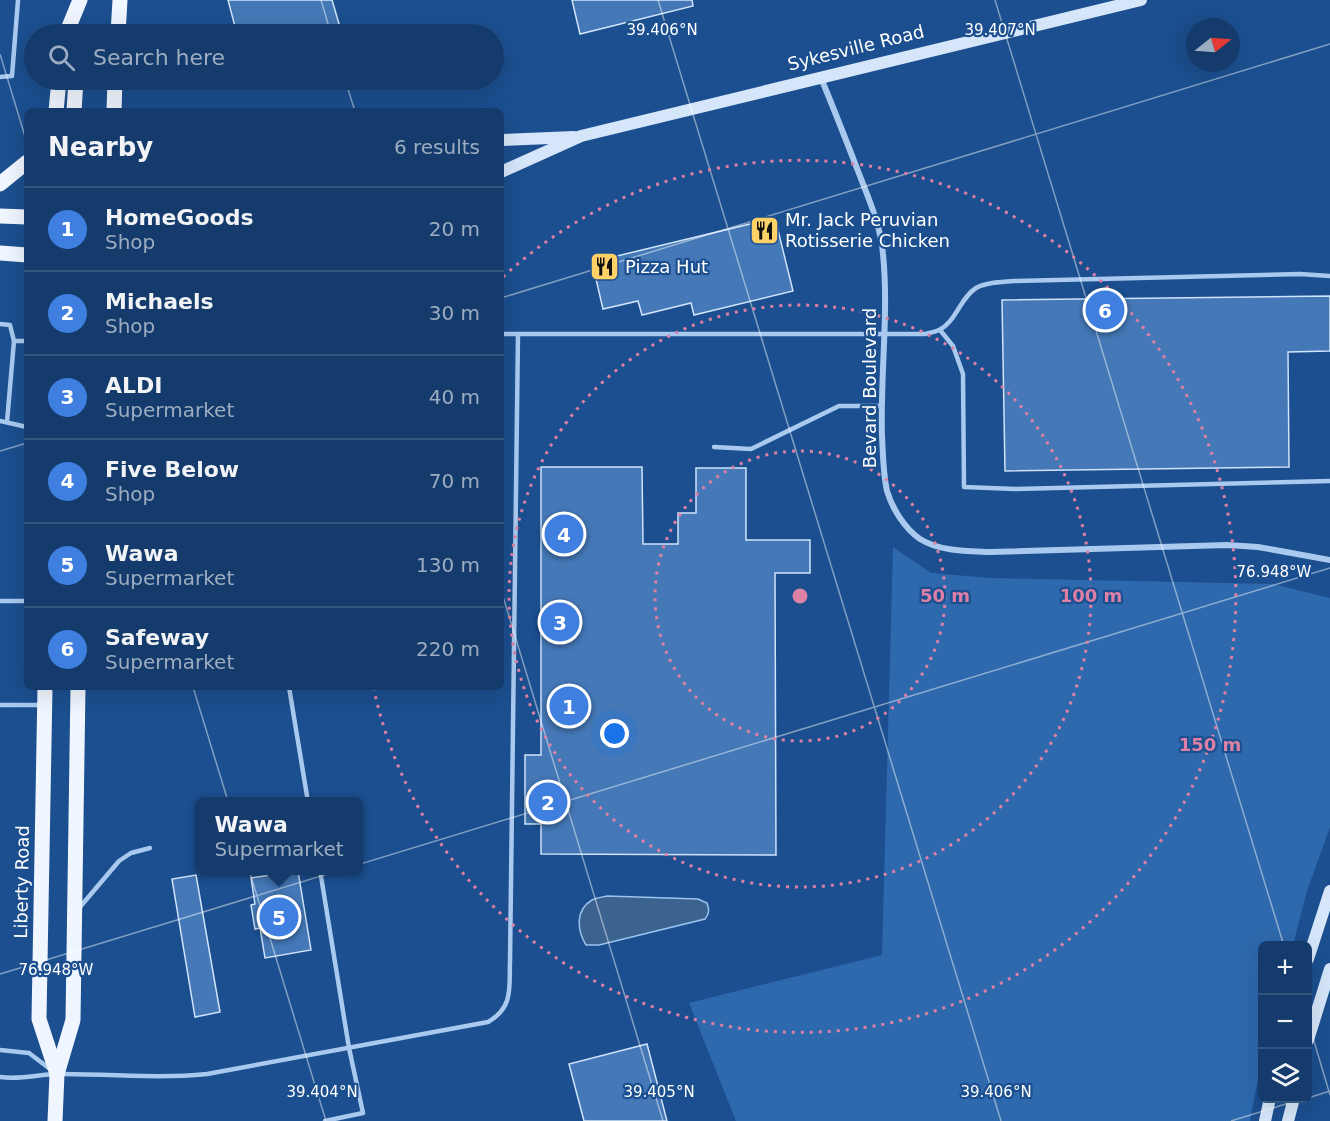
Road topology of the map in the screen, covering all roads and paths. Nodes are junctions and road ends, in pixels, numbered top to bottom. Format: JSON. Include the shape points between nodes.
{"nodes":[{"id":1,"x":18,"y":0,"type":"edge"},
{"id":2,"x":80,"y":0,"type":"edge"},
{"id":3,"x":120,"y":0,"type":"edge"},
{"id":4,"x":1141,"y":0,"type":"edge"},
{"id":5,"x":70,"y":24,"type":"edge"},
{"id":6,"x":79,"y":24,"type":"edge"},
{"id":7,"x":119,"y":24,"type":"edge"},
{"id":8,"x":821,"y":76,"type":"junction"},
{"id":9,"x":0,"y":77,"type":"edge"},
{"id":10,"x":58,"y":90,"type":"edge"},
{"id":11,"x":75,"y":90,"type":"edge"},
{"id":12,"x":115,"y":90,"type":"edge"},
{"id":13,"x":56,"y":108,"type":"edge"},
{"id":14,"x":74,"y":108,"type":"edge"},
{"id":15,"x":114,"y":108,"type":"edge"},
{"id":16,"x":581,"y":136,"type":"junction"},
{"id":17,"x":504,"y":140,"type":"edge"},
{"id":18,"x":24,"y":164,"type":"edge"},
{"id":19,"x":504,"y":171,"type":"edge"},
{"id":20,"x":0,"y":184,"type":"edge"},
{"id":21,"x":0,"y":216,"type":"edge"},
{"id":22,"x":24,"y":217,"type":"edge"},
{"id":23,"x":0,"y":254,"type":"edge"},
{"id":24,"x":24,"y":255,"type":"edge"},
{"id":25,"x":1330,"y":276,"type":"edge"},
{"id":26,"x":0,"y":324,"type":"edge"},
{"id":27,"x":940,"y":330,"type":"junction"},
{"id":28,"x":518,"y":333,"type":"junction"},
{"id":29,"x":883,"y":333,"type":"junction"},
{"id":30,"x":504,"y":334,"type":"edge"},
{"id":31,"x":14,"y":341,"type":"junction"},
{"id":32,"x":24,"y":341,"type":"edge"},
{"id":33,"x":882,"y":406,"type":"junction"},
{"id":34,"x":0,"y":421,"type":"edge"},
{"id":35,"x":7,"y":422,"type":"junction"},
{"id":36,"x":24,"y":426,"type":"edge"},
{"id":37,"x":714,"y":447,"type":"dead end"},
{"id":38,"x":1330,"y":481,"type":"edge"},
{"id":39,"x":1330,"y":560,"type":"edge"},
{"id":40,"x":0,"y":601,"type":"edge"},
{"id":41,"x":24,"y":601,"type":"edge"},
{"id":42,"x":45,"y":690,"type":"edge"},
{"id":43,"x":78,"y":690,"type":"edge"},
{"id":44,"x":290,"y":690,"type":"edge"},
{"id":45,"x":0,"y":705,"type":"edge"},
{"id":46,"x":45,"y":705,"type":"junction"},
{"id":47,"x":307,"y":797,"type":"edge"},
{"id":48,"x":150,"y":848,"type":"dead end"},
{"id":49,"x":321,"y":875,"type":"edge"},
{"id":50,"x":1330,"y":891,"type":"edge"},
{"id":51,"x":74,"y":913,"type":"junction"},
{"id":52,"x":1312,"y":947,"type":"edge"},
{"id":53,"x":1330,"y":969,"type":"edge"},
{"id":54,"x":1312,"y":1027,"type":"edge"},
{"id":55,"x":349,"y":1048,"type":"junction"},
{"id":56,"x":0,"y":1050,"type":"edge"},
{"id":57,"x":57,"y":1074,"type":"junction"},
{"id":58,"x":0,"y":1077,"type":"edge"},
{"id":59,"x":1269,"y":1103,"type":"edge"},
{"id":60,"x":1293,"y":1103,"type":"edge"},
{"id":61,"x":56,"y":1121,"type":"edge"},
{"id":62,"x":325,"y":1121,"type":"edge"},
{"id":63,"x":1265,"y":1121,"type":"edge"},
{"id":64,"x":1288,"y":1121,"type":"edge"}],
"edges":[{"from":1,"to":9,"type":"lane","via":[[12,76]]},
{"from":2,"to":5,"type":"main road"},
{"from":2,"to":6,"type":"main road"},
{"from":3,"to":7,"type":"main road"},
{"from":4,"to":8,"type":"main road","name":"Sykesville Road"},
{"from":8,"to":16,"type":"main road","name":"Sykesville Road"},
{"from":8,"to":29,"type":"street","name":"Bevard Boulevard","via":[[876,222],[883,252]]},
{"from":10,"to":13,"type":"main road"},
{"from":11,"to":14,"type":"main road"},
{"from":12,"to":15,"type":"main road"},
{"from":16,"to":17,"type":"main road","name":"Sykesville Road"},
{"from":16,"to":19,"type":"main road","name":"Sykesville Road"},
{"from":18,"to":20,"type":"main road"},
{"from":21,"to":22,"type":"main road"},
{"from":23,"to":24,"type":"main road"},
{"from":25,"to":27,"type":"lane","via":[[990,283],[968,294]]},
{"from":26,"to":31,"type":"lane","via":[[10,325]]},
{"from":27,"to":29,"type":"lane","via":[[925,334]]},
{"from":27,"to":38,"type":"lane","via":[[953,346],[963,374],[964,487]]},
{"from":28,"to":29,"type":"lane"},
{"from":28,"to":30,"type":"lane"},
{"from":28,"to":55,"type":"lane","via":[[509,998],[505,1008],[488,1022]]},
{"from":29,"to":33,"type":"street","name":"Bevard Boulevard"},
{"from":31,"to":32,"type":"lane"},
{"from":31,"to":35,"type":"lane"},
{"from":33,"to":37,"type":"lane","via":[[839,406],[751,449]]},
{"from":33,"to":39,"type":"street","name":"Bevard Boulevard","via":[[888,492],[908,527],[920,539],[939,547],[991,552],[1227,545]]},
{"from":34,"to":35,"type":"lane"},
{"from":35,"to":36,"type":"lane"},
{"from":40,"to":41,"type":"lane"},
{"from":42,"to":46,"type":"main road","name":"Liberty Road"},
{"from":43,"to":51,"type":"main road","name":"Liberty Road"},
{"from":44,"to":47,"type":"lane"},
{"from":45,"to":46,"type":"lane"},
{"from":46,"to":57,"type":"main road","name":"Liberty Road","via":[[39,1019]]},
{"from":48,"to":51,"type":"lane","via":[[119,861]]},
{"from":49,"to":55,"type":"lane"},
{"from":50,"to":52,"type":"main road"},
{"from":51,"to":57,"type":"main road","name":"Liberty Road","via":[[73,1020]]},
{"from":53,"to":54,"type":"main road"},
{"from":55,"to":57,"type":"lane","via":[[207,1074]]},
{"from":55,"to":62,"type":"lane","via":[[363,1113]]},
{"from":56,"to":57,"type":"lane","via":[[29,1053]]},
{"from":57,"to":58,"type":"lane"},
{"from":57,"to":61,"type":"main road","name":"Liberty Road"},
{"from":59,"to":63,"type":"main road"},
{"from":60,"to":64,"type":"main road"}]}
